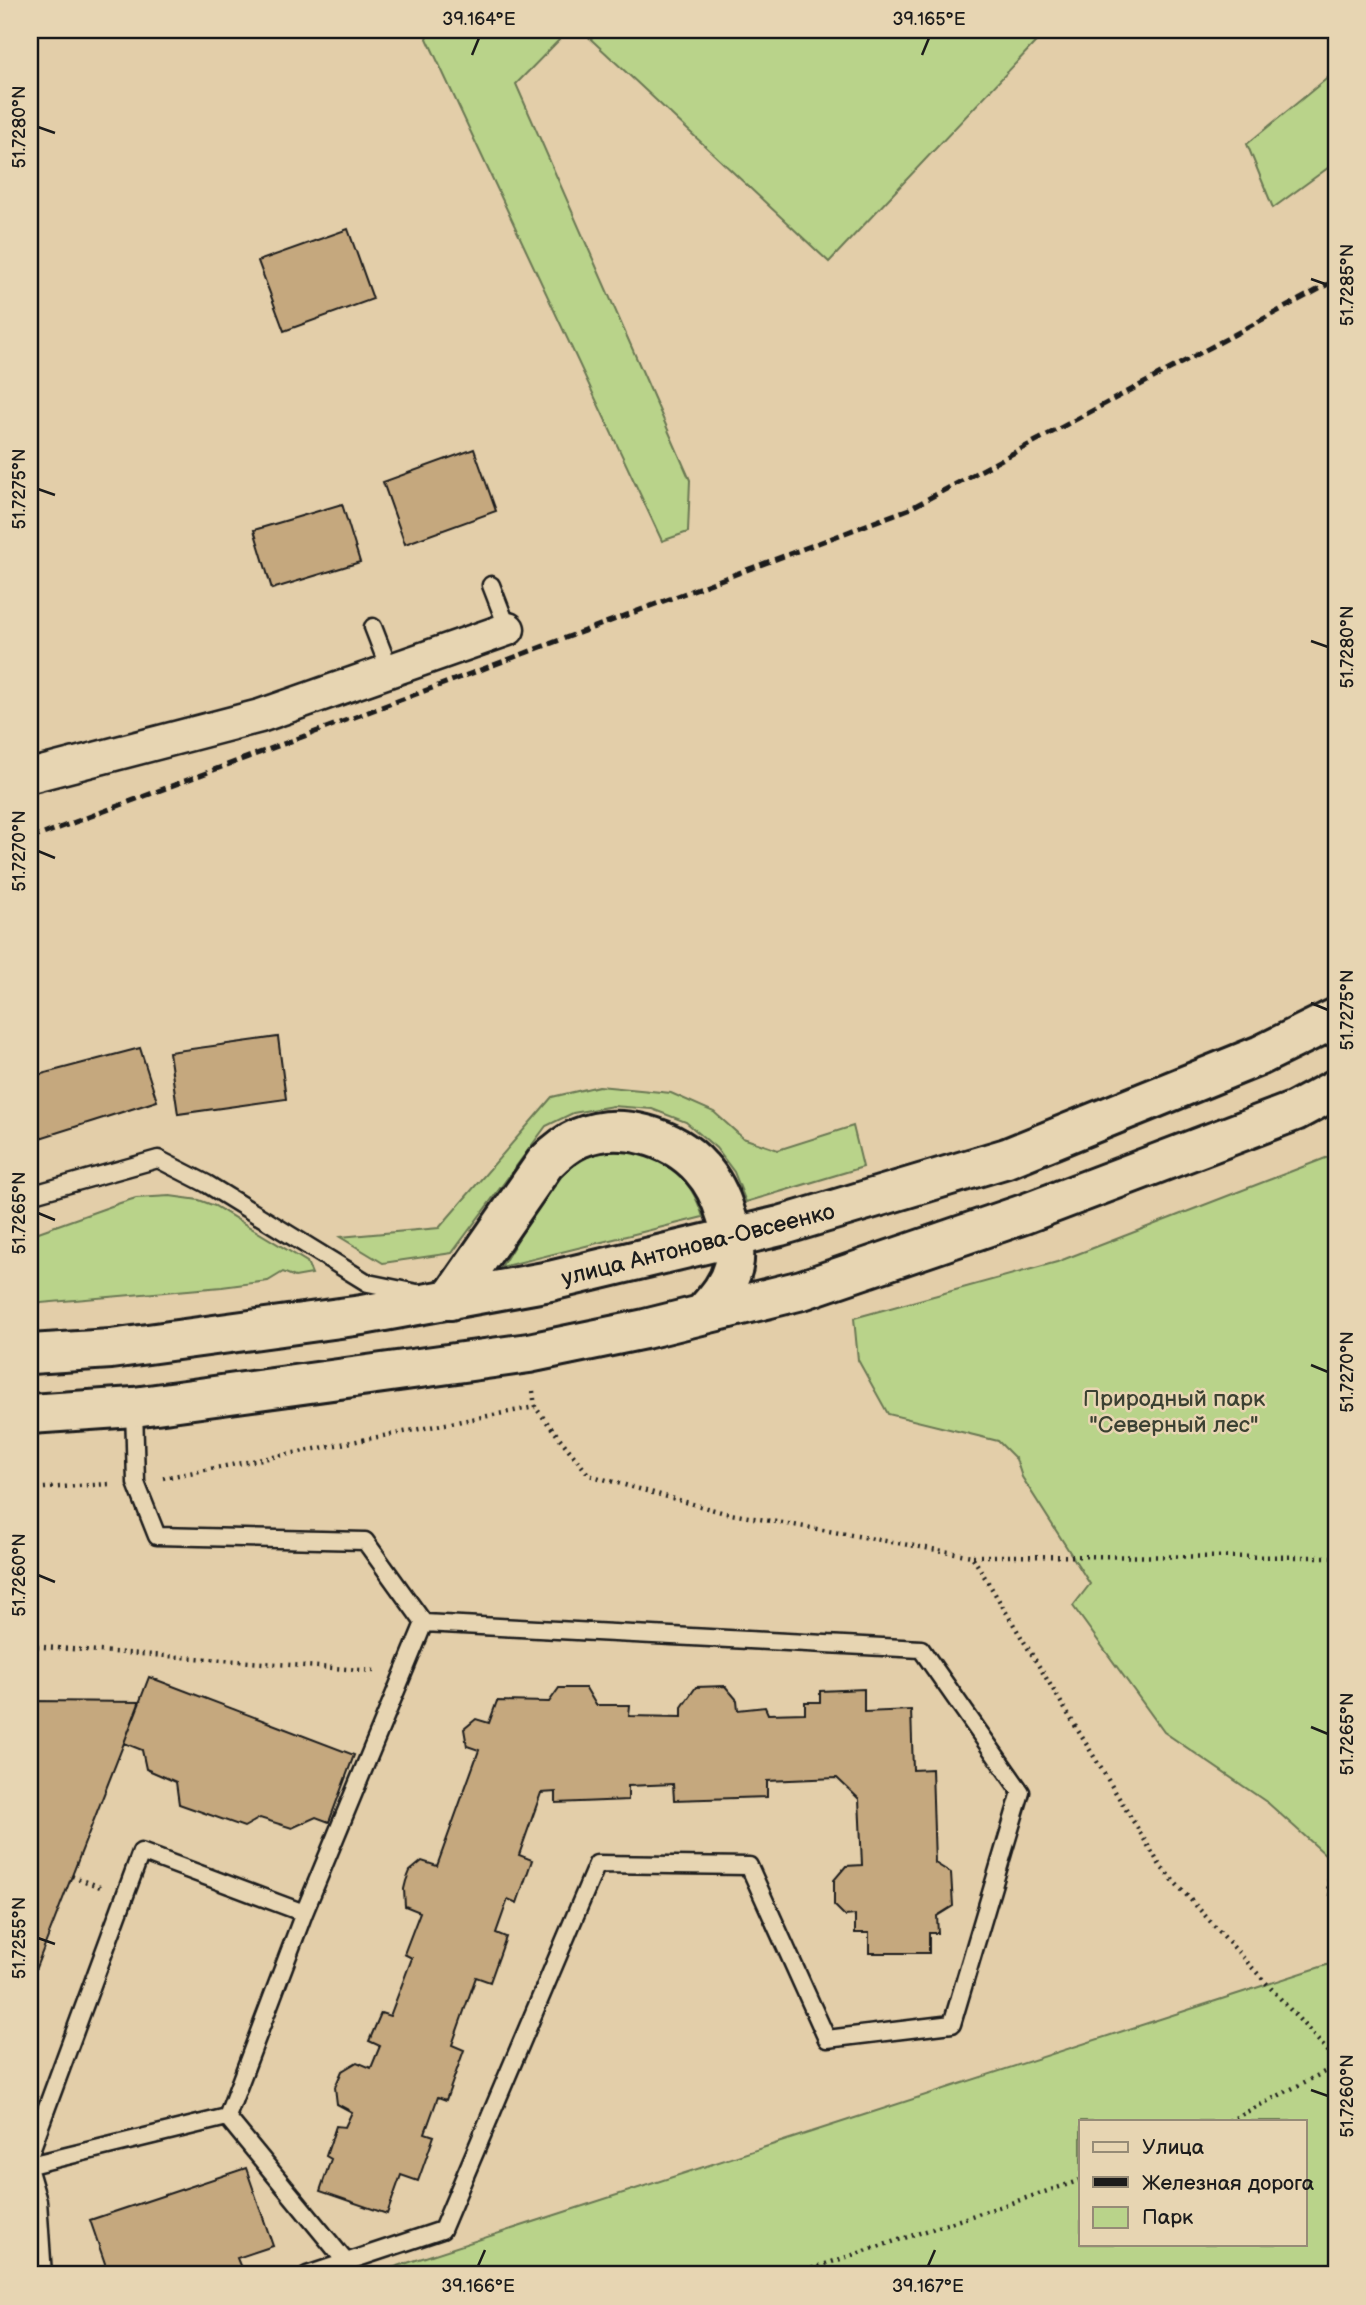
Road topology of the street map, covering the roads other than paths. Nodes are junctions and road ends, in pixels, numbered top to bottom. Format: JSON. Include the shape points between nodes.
{"nodes":[{"id":1,"x":491,"y":585,"type":"dead end"},
{"id":2,"x":373,"y":627,"type":"dead end"},
{"id":3,"x":508,"y":629,"type":"joint"},
{"id":4,"x":390,"y":671,"type":"junction"},
{"id":5,"x":30,"y":776,"type":"edge"},
{"id":6,"x":1336,"y":1018,"type":"edge"},
{"id":7,"x":1336,"y":1089,"type":"edge"},
{"id":8,"x":30,"y":1195,"type":"edge"},
{"id":9,"x":734,"y":1237,"type":"junction"},
{"id":10,"x":450,"y":1300,"type":"junction"},
{"id":11,"x":702,"y":1315,"type":"junction"},
{"id":12,"x":30,"y":1354,"type":"edge"},
{"id":13,"x":134,"y":1407,"type":"junction"},
{"id":14,"x":30,"y":1415,"type":"edge"},
{"id":15,"x":424,"y":1623,"type":"junction"},
{"id":16,"x":304,"y":1913,"type":"junction"},
{"id":17,"x":227,"y":2117,"type":"junction"},
{"id":18,"x":30,"y":2153,"type":"edge"},
{"id":19,"x":30,"y":2165,"type":"edge"},
{"id":20,"x":30,"y":2174,"type":"edge"},
{"id":21,"x":346,"y":2262,"type":"junction"},
{"id":22,"x":43,"y":2275,"type":"edge"},
{"id":23,"x":307,"y":2275,"type":"edge"}],
"edges":[{"from":1,"to":3,"type":"lane"},
{"from":2,"to":4,"type":"lane"},
{"from":3,"to":4,"type":"street"},
{"from":4,"to":5,"type":"street","via":[[260,716]]},
{"from":6,"to":9,"type":"highway","name":"улица Антонова-Овсеенко","via":[[1261,1055],[1007,1158]]},
{"from":7,"to":11,"type":"highway","via":[[1294,1111],[1024,1214],[802,1290]]},
{"from":8,"to":10,"type":"lane","via":[[158,1159],[368,1283]]},
{"from":9,"to":10,"type":"highway","name":"улица Антонова-Овсеенко"},
{"from":9,"to":10,"type":"highway","via":[[717,1192],[702,1168],[684,1153],[644,1134],[596,1133],[561,1148],[545,1163]]},
{"from":9,"to":11,"type":"highway","via":[[734,1265],[726,1286]]},
{"from":10,"to":12,"type":"highway","name":"улица Антонова-Овсеенко","via":[[111,1349]]},
{"from":11,"to":13,"type":"highway","via":[[529,1353]]},
{"from":13,"to":14,"type":"highway"},
{"from":13,"to":15,"type":"lane","via":[[136,1483],[157,1536],[365,1541]]},
{"from":15,"to":16,"type":"lane"},
{"from":15,"to":21,"type":"lane","via":[[921,1649],[1021,1792],[951,2024],[827,2039],[749,1866],[597,1864],[442,2230]]},
{"from":16,"to":17,"type":"lane"},
{"from":16,"to":18,"type":"lane","via":[[141,1852]]},
{"from":17,"to":19,"type":"lane"},
{"from":17,"to":21,"type":"lane"},
{"from":20,"to":22,"type":"lane","via":[[38,2201]]},
{"from":21,"to":23,"type":"lane"}]}
